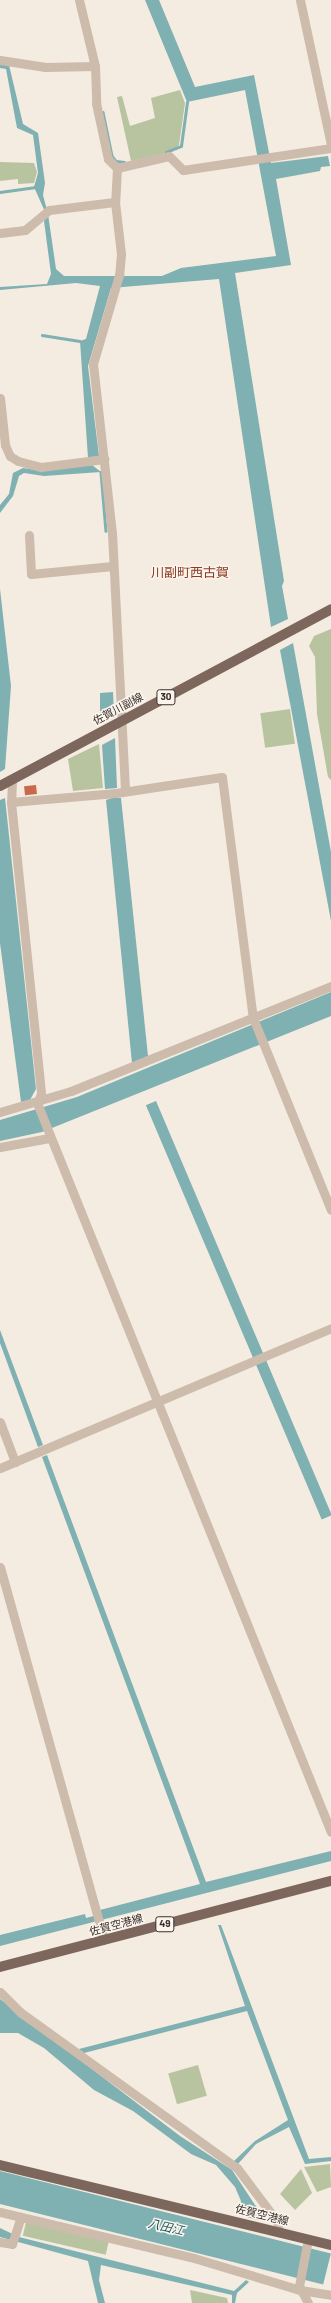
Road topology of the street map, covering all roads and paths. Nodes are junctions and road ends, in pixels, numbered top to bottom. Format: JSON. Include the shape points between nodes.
{"nodes":[{"id":1,"x":79,"y":0,"type":"edge"},
{"id":2,"x":300,"y":0,"type":"edge"},
{"id":3,"x":0,"y":60,"type":"edge"},
{"id":4,"x":95,"y":66,"type":"junction"},
{"id":5,"x":331,"y":147,"type":"edge"},
{"id":6,"x":117,"y":168,"type":"junction"},
{"id":7,"x":115,"y":202,"type":"junction"},
{"id":8,"x":0,"y":233,"type":"edge"},
{"id":9,"x":0,"y":398,"type":"edge"},
{"id":10,"x":3,"y":445,"type":"edge"},
{"id":11,"x":104,"y":459,"type":"junction"},
{"id":12,"x":29,"y":535,"type":"dead end"},
{"id":13,"x":113,"y":566,"type":"junction"},
{"id":14,"x":331,"y":609,"type":"edge"},
{"id":15,"x":120,"y":721,"type":"junction"},
{"id":16,"x":12,"y":779,"type":"junction"},
{"id":17,"x":0,"y":786,"type":"edge"},
{"id":18,"x":125,"y":791,"type":"junction"},
{"id":19,"x":11,"y":802,"type":"junction"},
{"id":20,"x":331,"y":986,"type":"edge"},
{"id":21,"x":253,"y":1018,"type":"junction"},
{"id":22,"x":37,"y":1103,"type":"junction"},
{"id":23,"x":0,"y":1112,"type":"edge"},
{"id":24,"x":49,"y":1138,"type":"junction"},
{"id":25,"x":0,"y":1147,"type":"edge"},
{"id":26,"x":331,"y":1210,"type":"edge"},
{"id":27,"x":331,"y":1328,"type":"edge"},
{"id":28,"x":156,"y":1402,"type":"junction"},
{"id":29,"x":0,"y":1422,"type":"edge"},
{"id":30,"x":15,"y":1462,"type":"junction"},
{"id":31,"x":0,"y":1468,"type":"edge"},
{"id":32,"x":0,"y":1567,"type":"edge"},
{"id":33,"x":331,"y":1832,"type":"edge"},
{"id":34,"x":331,"y":1881,"type":"edge"},
{"id":35,"x":104,"y":1940,"type":"junction"},
{"id":36,"x":0,"y":1967,"type":"edge"},
{"id":37,"x":0,"y":1992,"type":"edge"},
{"id":38,"x":0,"y":2165,"type":"edge"},
{"id":39,"x":0,"y":2212,"type":"edge"},
{"id":40,"x":21,"y":2217,"type":"junction"},
{"id":41,"x":279,"y":2232,"type":"junction"},
{"id":42,"x":307,"y":2241,"type":"junction"},
{"id":43,"x":0,"y":2242,"type":"edge"},
{"id":44,"x":331,"y":2245,"type":"edge"},
{"id":45,"x":299,"y":2288,"type":"junction"},
{"id":46,"x":331,"y":2295,"type":"edge"},
{"id":47,"x":308,"y":2303,"type":"edge"}],
"edges":[{"from":1,"to":4,"type":"street"},
{"from":2,"to":5,"type":"street"},
{"from":3,"to":4,"type":"street","via":[[45,67]]},
{"from":4,"to":6,"type":"street","via":[[96,103],[108,158]]},
{"from":5,"to":6,"type":"street","via":[[183,170],[169,156]]},
{"from":6,"to":7,"type":"street"},
{"from":7,"to":8,"type":"street","via":[[46,212],[34,225],[25,230]]},
{"from":7,"to":11,"type":"street","via":[[121,254],[119,275],[93,364]]},
{"from":9,"to":10,"type":"street"},
{"from":10,"to":11,"type":"street","via":[[10,456],[18,461],[42,467]]},
{"from":11,"to":13,"type":"street"},
{"from":12,"to":13,"type":"street","via":[[31,574]]},
{"from":13,"to":15,"type":"street"},
{"from":14,"to":15,"type":"main road","name":"佐賀川副線","number":"30"},
{"from":15,"to":16,"type":"main road","name":"佐賀川副線","number":"30"},
{"from":15,"to":18,"type":"street"},
{"from":16,"to":17,"type":"main road","name":"佐賀川副線","number":"30"},
{"from":16,"to":19,"type":"street"},
{"from":18,"to":19,"type":"street"},
{"from":18,"to":21,"type":"street","via":[[222,777]]},
{"from":19,"to":22,"type":"street","via":[[41,1094]]},
{"from":20,"to":21,"type":"street"},
{"from":21,"to":22,"type":"street"},
{"from":21,"to":26,"type":"street"},
{"from":22,"to":23,"type":"street"},
{"from":22,"to":24,"type":"street"},
{"from":24,"to":25,"type":"street"},
{"from":24,"to":28,"type":"street"},
{"from":27,"to":28,"type":"street"},
{"from":28,"to":30,"type":"street"},
{"from":28,"to":33,"type":"street"},
{"from":29,"to":30,"type":"street"},
{"from":30,"to":31,"type":"street"},
{"from":32,"to":35,"type":"street"},
{"from":34,"to":35,"type":"main road","name":"佐賀空港線","number":"49"},
{"from":35,"to":36,"type":"main road","name":"佐賀空港線","number":"49"},
{"from":37,"to":41,"type":"street","via":[[20,2012],[234,2166],[277,2221]]},
{"from":38,"to":41,"type":"main road","name":"佐賀空港線"},
{"from":39,"to":40,"type":"street"},
{"from":40,"to":43,"type":"street","via":[[15,2238]]},
{"from":40,"to":45,"type":"street","via":[[194,2258]]},
{"from":41,"to":42,"type":"main road","name":"佐賀空港線"},
{"from":42,"to":44,"type":"main road","name":"佐賀空港線"},
{"from":42,"to":45,"type":"street"},
{"from":45,"to":46,"type":"street"},
{"from":45,"to":47,"type":"street"}]}
